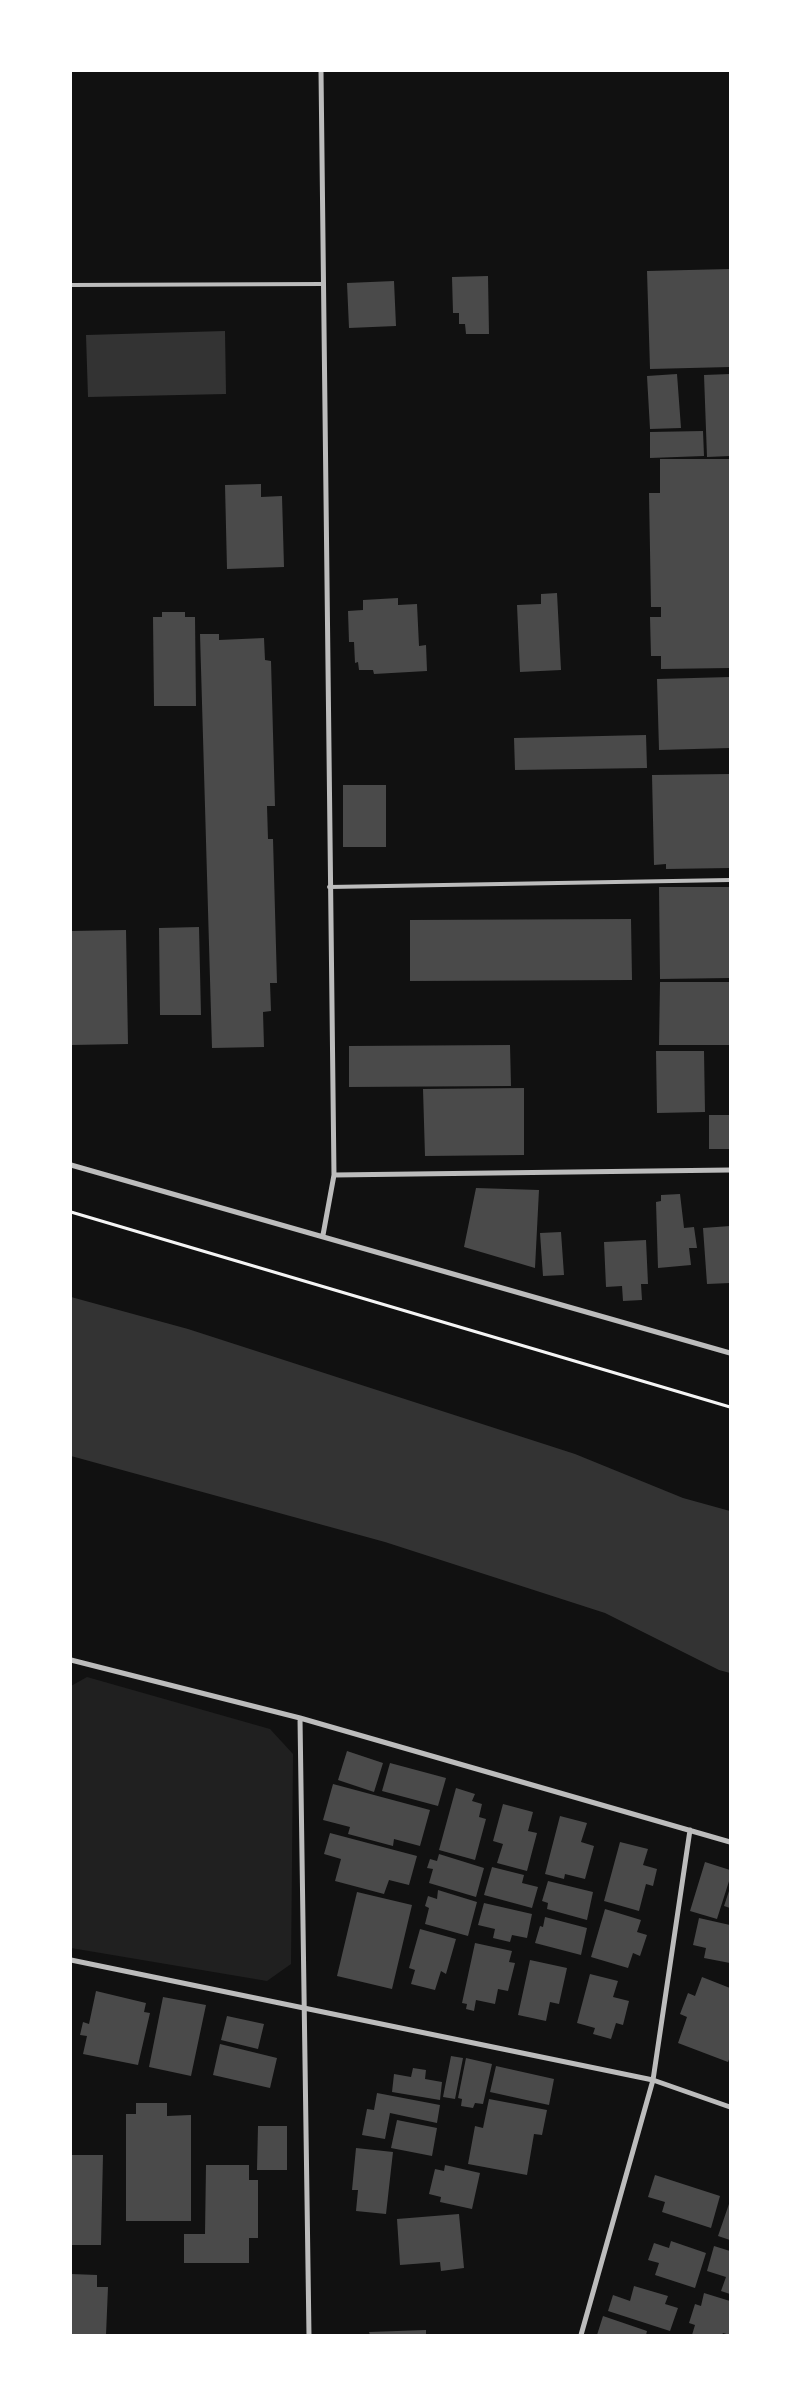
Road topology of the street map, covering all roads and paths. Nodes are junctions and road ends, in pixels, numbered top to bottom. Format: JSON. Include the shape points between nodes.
{"nodes":[{"id":1,"x":321,"y":71,"type":"edge"},
{"id":2,"x":323,"y":284,"type":"junction"},
{"id":3,"x":71,"y":285,"type":"edge"},
{"id":4,"x":730,"y":880,"type":"edge"},
{"id":5,"x":329,"y":887,"type":"junction"},
{"id":6,"x":71,"y":1165,"type":"edge"},
{"id":7,"x":730,"y":1170,"type":"edge"},
{"id":8,"x":334,"y":1176,"type":"junction"},
{"id":9,"x":71,"y":1212,"type":"edge"},
{"id":10,"x":323,"y":1235,"type":"junction"},
{"id":11,"x":730,"y":1353,"type":"edge"},
{"id":12,"x":730,"y":1407,"type":"edge"},
{"id":13,"x":71,"y":1660,"type":"edge"},
{"id":14,"x":300,"y":1718,"type":"junction"},
{"id":15,"x":690,"y":1830,"type":"junction"},
{"id":16,"x":730,"y":1842,"type":"edge"},
{"id":17,"x":71,"y":1960,"type":"edge"},
{"id":18,"x":303,"y":2007,"type":"junction"},
{"id":19,"x":653,"y":2080,"type":"junction"},
{"id":20,"x":730,"y":2107,"type":"edge"},
{"id":21,"x":309,"y":2335,"type":"edge"},
{"id":22,"x":581,"y":2335,"type":"edge"}],
"edges":[{"from":1,"to":2,"type":"street"},
{"from":2,"to":3,"type":"lane"},
{"from":2,"to":5,"type":"street"},
{"from":4,"to":5,"type":"lane"},
{"from":5,"to":8,"type":"street"},
{"from":6,"to":10,"type":"street"},
{"from":7,"to":8,"type":"street"},
{"from":8,"to":10,"type":"street"},
{"from":9,"to":12,"type":"path"},
{"from":10,"to":11,"type":"street"},
{"from":13,"to":14,"type":"street"},
{"from":14,"to":15,"type":"street"},
{"from":14,"to":18,"type":"street"},
{"from":15,"to":16,"type":"street"},
{"from":15,"to":19,"type":"street"},
{"from":17,"to":18,"type":"street"},
{"from":18,"to":19,"type":"street"},
{"from":18,"to":21,"type":"street"},
{"from":19,"to":20,"type":"street"},
{"from":19,"to":22,"type":"street"}]}
